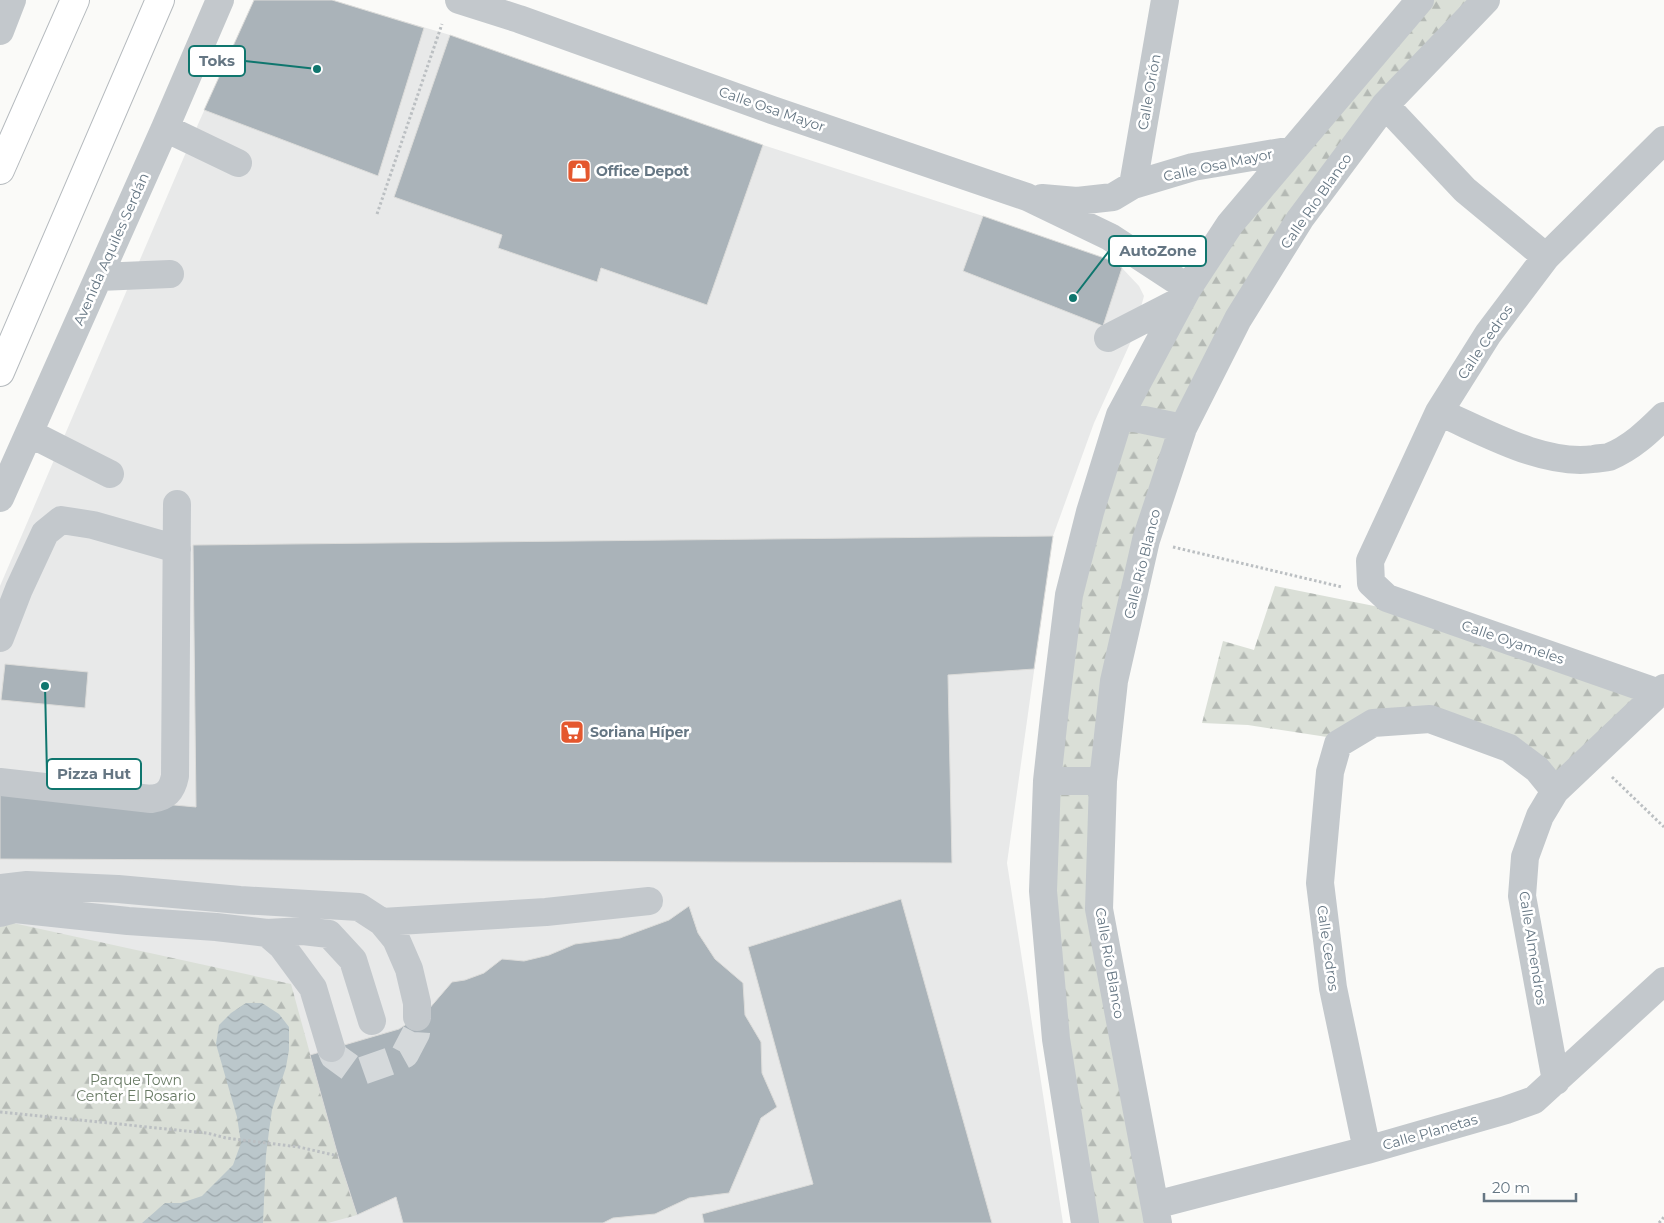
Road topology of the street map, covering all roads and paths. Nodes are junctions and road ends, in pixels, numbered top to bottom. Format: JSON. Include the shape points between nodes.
{"nodes":[{"id":1,"x":12,"y":0,"type":"edge"},
{"id":2,"x":75,"y":0,"type":"edge"},
{"id":3,"x":160,"y":0,"type":"edge"},
{"id":4,"x":181,"y":0,"type":"edge"},
{"id":5,"x":220,"y":0,"type":"edge"},
{"id":6,"x":1165,"y":0,"type":"edge"},
{"id":7,"x":1420,"y":0,"type":"edge"},
{"id":8,"x":1486,"y":0,"type":"edge"},
{"id":9,"x":451,"y":9,"type":"edge"},
{"id":10,"x":512,"y":10,"type":"edge"},
{"id":11,"x":0,"y":31,"type":"edge"},
{"id":12,"x":141,"y":45,"type":"junction"},
{"id":13,"x":1386,"y":105,"type":"junction"},
{"id":14,"x":165,"y":128,"type":"junction"},
{"id":15,"x":1664,"y":140,"type":"edge"},
{"id":16,"x":1293,"y":150,"type":"junction"},
{"id":17,"x":238,"y":163,"type":"dead end"},
{"id":18,"x":0,"y":170,"type":"edge"},
{"id":19,"x":1133,"y":185,"type":"junction"},
{"id":20,"x":1027,"y":197,"type":"junction"},
{"id":21,"x":376,"y":214,"type":"dead end"},
{"id":22,"x":1546,"y":256,"type":"junction"},
{"id":23,"x":170,"y":274,"type":"dead end"},
{"id":24,"x":98,"y":277,"type":"junction"},
{"id":25,"x":1184,"y":295,"type":"junction"},
{"id":26,"x":1108,"y":338,"type":"dead end"},
{"id":27,"x":0,"y":372,"type":"edge"},
{"id":28,"x":1439,"y":412,"type":"junction"},
{"id":29,"x":1120,"y":415,"type":"junction"},
{"id":30,"x":1664,"y":416,"type":"edge"},
{"id":31,"x":1182,"y":428,"type":"junction"},
{"id":32,"x":29,"y":433,"type":"junction"},
{"id":33,"x":110,"y":474,"type":"dead end"},
{"id":34,"x":0,"y":498,"type":"edge"},
{"id":35,"x":177,"y":504,"type":"dead end"},
{"id":36,"x":1146,"y":540,"type":"junction"},
{"id":37,"x":177,"y":549,"type":"junction"},
{"id":38,"x":1379,"y":591,"type":"junction"},
{"id":39,"x":0,"y":638,"type":"edge"},
{"id":40,"x":1661,"y":690,"type":"edge"},
{"id":41,"x":1592,"y":758,"type":"junction"},
{"id":42,"x":1047,"y":781,"type":"junction"},
{"id":43,"x":1103,"y":781,"type":"junction"},
{"id":44,"x":0,"y":782,"type":"edge"},
{"id":45,"x":1555,"y":792,"type":"junction"},
{"id":46,"x":1664,"y":827,"type":"edge"},
{"id":47,"x":0,"y":888,"type":"edge"},
{"id":48,"x":649,"y":901,"type":"dead end"},
{"id":49,"x":0,"y":913,"type":"edge"},
{"id":50,"x":382,"y":922,"type":"junction"},
{"id":51,"x":267,"y":933,"type":"junction"},
{"id":52,"x":1664,"y":981,"type":"edge"},
{"id":53,"x":417,"y":1017,"type":"tunnel mouth"},
{"id":54,"x":372,"y":1021,"type":"dead end"},
{"id":55,"x":331,"y":1048,"type":"tunnel mouth"},
{"id":56,"x":1556,"y":1081,"type":"junction"},
{"id":57,"x":0,"y":1112,"type":"edge"},
{"id":58,"x":1367,"y":1150,"type":"junction"},
{"id":59,"x":338,"y":1156,"type":"dead end"},
{"id":60,"x":1156,"y":1214,"type":"edge"},
{"id":61,"x":1664,"y":1217,"type":"edge"},
{"id":62,"x":1085,"y":1223,"type":"edge"},
{"id":63,"x":1659,"y":1223,"type":"edge"}],
"edges":[{"from":1,"to":11,"type":"street"},
{"from":2,"to":18,"type":"main road"},
{"from":3,"to":12,"type":"main road"},
{"from":4,"to":12,"type":"main road"},
{"from":5,"to":14,"type":"street","name":"Avenida Aquiles Serdán"},
{"from":6,"to":19,"type":"street","name":"Calle Orión"},
{"from":7,"to":16,"type":"street"},
{"from":8,"to":13,"type":"street","name":"Calle Río Blanco"},
{"from":9,"to":10,"type":"street","name":"Calle Osa Mayor"},
{"from":9,"to":21,"type":"path"},
{"from":10,"to":20,"type":"street","name":"Calle Osa Mayor","via":[[772,110]]},
{"from":12,"to":27,"type":"main road"},
{"from":13,"to":22,"type":"street","via":[[1465,190]]},
{"from":13,"to":31,"type":"street","name":"Calle Río Blanco","via":[[1300,220],[1238,319]]},
{"from":14,"to":17,"type":"street"},
{"from":14,"to":24,"type":"street","name":"Avenida Aquiles Serdán"},
{"from":15,"to":22,"type":"street","name":"Calle Cedros"},
{"from":16,"to":19,"type":"street","name":"Calle Osa Mayor","via":[[1192,167]]},
{"from":16,"to":25,"type":"street","via":[[1230,224]]},
{"from":19,"to":20,"type":"street","name":"Calle Osa Mayor","via":[[1113,197],[1077,201]]},
{"from":20,"to":25,"type":"street","name":"Calle Osa Mayor","via":[[1110,237]]},
{"from":22,"to":28,"type":"street","name":"Calle Cedros","via":[[1488,334]]},
{"from":23,"to":24,"type":"street"},
{"from":24,"to":32,"type":"street","name":"Avenida Aquiles Serdán"},
{"from":25,"to":26,"type":"street"},
{"from":25,"to":29,"type":"street"},
{"from":28,"to":30,"type":"street","via":[[1516,446],[1578,461],[1609,457],[1639,440]]},
{"from":28,"to":38,"type":"street","name":"Calle Cedros","via":[[1370,561]]},
{"from":29,"to":31,"type":"street"},
{"from":29,"to":42,"type":"street","via":[[1090,512],[1070,595]]},
{"from":31,"to":36,"type":"street","name":"Calle Río Blanco"},
{"from":32,"to":33,"type":"street"},
{"from":32,"to":34,"type":"street","name":"Avenida Aquiles Serdán"},
{"from":35,"to":37,"type":"street"},
{"from":36,"to":38,"type":"path"},
{"from":36,"to":43,"type":"street","name":"Calle Río Blanco","via":[[1114,681]]},
{"from":37,"to":39,"type":"street","via":[[61,520],[45,533]]},
{"from":37,"to":44,"type":"street","via":[[175,776],[168,793],[151,799]]},
{"from":38,"to":40,"type":"street","name":"Calle Oyameles"},
{"from":40,"to":41,"type":"street","name":"Calle Almendros"},
{"from":41,"to":45,"type":"street","name":"Calle Almendros"},
{"from":41,"to":46,"type":"path"},
{"from":42,"to":43,"type":"street"},
{"from":42,"to":62,"type":"street","via":[[1044,891],[1055,1029]]},
{"from":43,"to":60,"type":"street","name":"Calle Río Blanco","via":[[1099,909]]},
{"from":45,"to":56,"type":"street","name":"Calle Almendros","via":[[1540,816],[1525,857],[1522,896]]},
{"from":45,"to":58,"type":"street","name":"Calle Cedros","via":[[1537,769],[1509,748],[1430,719],[1373,723],[1338,744],[1330,772],[1320,883],[1333,988]]},
{"from":47,"to":50,"type":"street","via":[[27,885],[118,889],[359,907]]},
{"from":48,"to":50,"type":"street","via":[[546,912]]},
{"from":49,"to":51,"type":"street","via":[[15,909]]},
{"from":50,"to":53,"type":"street","via":[[396,939],[409,969]]},
{"from":51,"to":54,"type":"street","via":[[303,931],[329,934],[353,960]]},
{"from":51,"to":55,"type":"street","via":[[282,946],[313,988]]},
{"from":52,"to":56,"type":"street","name":"Calle Planetas"},
{"from":56,"to":58,"type":"street","name":"Calle Planetas","via":[[1534,1100]]},
{"from":57,"to":59,"type":"path","via":[[207,1133]]},
{"from":58,"to":60,"type":"street","name":"Calle Planetas"},
{"from":61,"to":63,"type":"path"}]}
